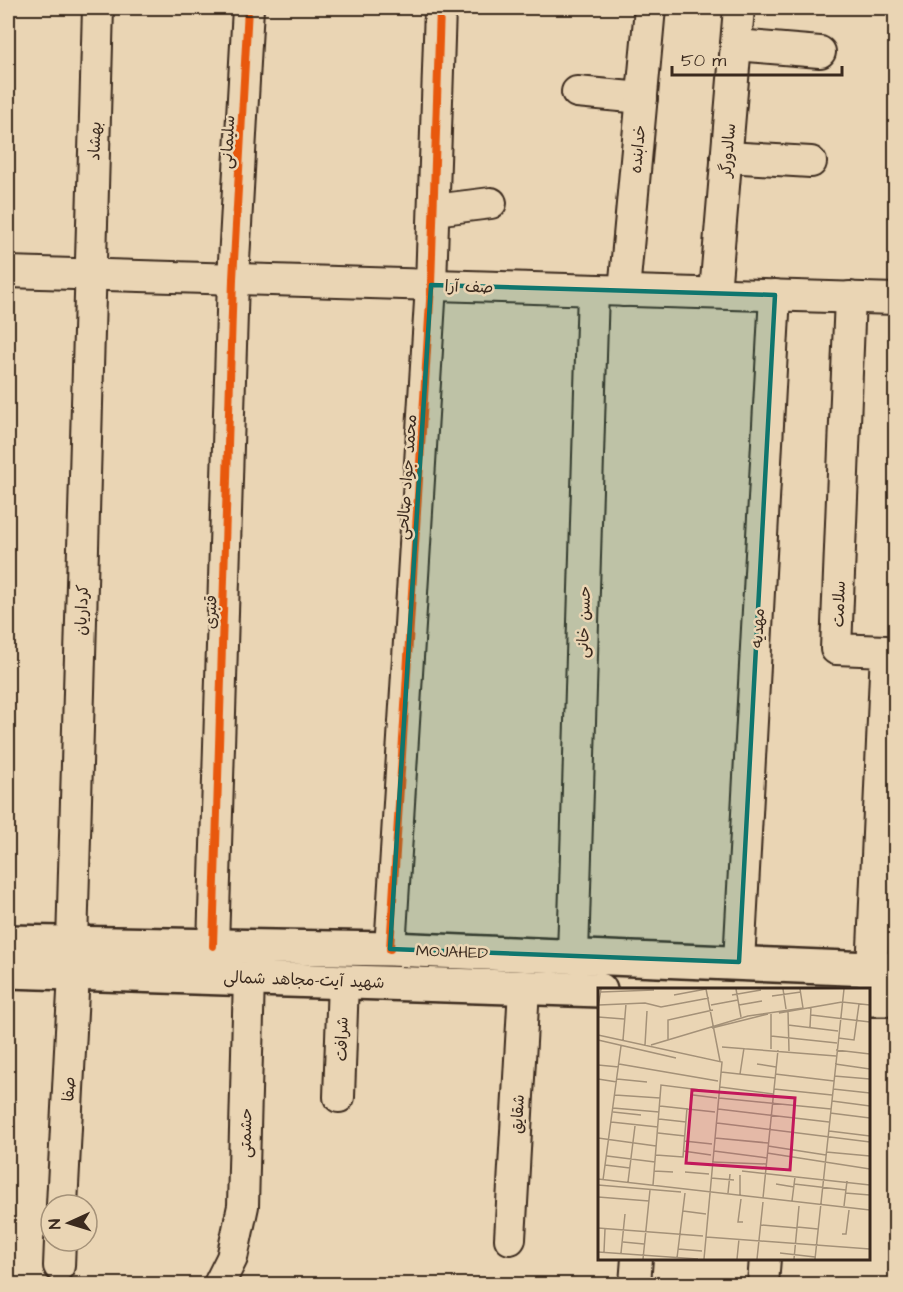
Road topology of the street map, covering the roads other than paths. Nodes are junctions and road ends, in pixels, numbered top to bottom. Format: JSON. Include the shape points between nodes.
{"nodes":[{"id":1,"x":98,"y":8,"type":"edge"},
{"id":2,"x":248,"y":8,"type":"edge"},
{"id":3,"x":440,"y":8,"type":"edge"},
{"id":4,"x":650,"y":8,"type":"edge"},
{"id":5,"x":739,"y":8,"type":"edge"},
{"id":6,"x":735,"y":45,"type":"junction"},
{"id":7,"x":820,"y":52,"type":"dead end"},
{"id":8,"x":577,"y":92,"type":"dead end"},
{"id":9,"x":642,"y":98,"type":"junction"},
{"id":10,"x":726,"y":157,"type":"junction"},
{"id":11,"x":812,"y":162,"type":"dead end"},
{"id":12,"x":491,"y":203,"type":"dead end"},
{"id":13,"x":434,"y":210,"type":"junction"},
{"id":14,"x":8,"y":272,"type":"edge"},
{"id":15,"x":90,"y":275,"type":"junction"},
{"id":16,"x":233,"y":279,"type":"junction"},
{"id":17,"x":431,"y":285,"type":"junction"},
{"id":18,"x":594,"y":290,"type":"junction"},
{"id":19,"x":624,"y":291,"type":"junction"},
{"id":20,"x":715,"y":293,"type":"junction"},
{"id":21,"x":775,"y":295,"type":"junction"},
{"id":22,"x":850,"y":297,"type":"junction"},
{"id":23,"x":896,"y":298,"type":"edge"},
{"id":24,"x":8,"y":942,"type":"edge"},
{"id":25,"x":213,"y":946,"type":"junction"},
{"id":26,"x":390,"y":949,"type":"junction"},
{"id":27,"x":573,"y":955,"type":"junction"},
{"id":28,"x":73,"y":958,"type":"junction"},
{"id":29,"x":740,"y":962,"type":"junction"},
{"id":30,"x":8,"y":971,"type":"edge"},
{"id":31,"x":249,"y":977,"type":"junction"},
{"id":32,"x":879,"y":980,"type":"edge"},
{"id":33,"x":343,"y":981,"type":"junction"},
{"id":34,"x":524,"y":988,"type":"junction"},
{"id":35,"x":598,"y":990,"type":"edge"},
{"id":36,"x":896,"y":999,"type":"edge"},
{"id":37,"x":339,"y":1097,"type":"dead end"},
{"id":38,"x":63,"y":1193,"type":"edge"},
{"id":39,"x":510,"y":1239,"type":"dead end"},
{"id":40,"x":637,"y":1259,"type":"edge"},
{"id":41,"x":765,"y":1259,"type":"edge"},
{"id":42,"x":219,"y":1284,"type":"edge"},
{"id":43,"x":635,"y":1284,"type":"edge"},
{"id":44,"x":763,"y":1284,"type":"edge"}],
"edges":[{"from":1,"to":15,"type":"street","name":"بهشاد"},
{"from":2,"to":16,"type":"street","name":"سلیمانی"},
{"from":3,"to":13,"type":"street","name":"محمد جواد صالحی"},
{"from":4,"to":9,"type":"street","name":"خدابنده"},
{"from":5,"to":6,"type":"street","name":"سالدورگر"},
{"from":6,"to":7,"type":"street"},
{"from":6,"to":10,"type":"street","name":"سالدورگر"},
{"from":8,"to":9,"type":"street"},
{"from":9,"to":19,"type":"street","name":"خدابنده"},
{"from":10,"to":11,"type":"street"},
{"from":10,"to":20,"type":"street","name":"سالدورگر"},
{"from":12,"to":13,"type":"street"},
{"from":13,"to":17,"type":"street","name":"محمد جواد صالحی"},
{"from":14,"to":15,"type":"street","name":"صف آرا"},
{"from":15,"to":16,"type":"street","name":"صف آرا"},
{"from":15,"to":28,"type":"street","name":"کرداریان"},
{"from":16,"to":17,"type":"street","name":"صف آرا"},
{"from":16,"to":25,"type":"street","name":"قنبری"},
{"from":17,"to":18,"type":"street","name":"صف آرا"},
{"from":17,"to":26,"type":"street","name":"محمد جواد صالحی"},
{"from":18,"to":19,"type":"street","name":"صف آرا"},
{"from":18,"to":27,"type":"street","name":"حسن خانی"},
{"from":19,"to":20,"type":"street","name":"صف آرا"},
{"from":20,"to":21,"type":"street","name":"صف آرا"},
{"from":21,"to":22,"type":"street","name":"صف آرا"},
{"from":21,"to":29,"type":"street","name":"مهدیه"},
{"from":22,"to":23,"type":"street","name":"صف آرا"},
{"from":22,"to":32,"type":"street","name":"سلامت","via":[[836,649],[886,651]]},
{"from":24,"to":28,"type":"main road","name":"MOJAHED"},
{"from":25,"to":26,"type":"main road","name":"MOJAHED"},
{"from":25,"to":28,"type":"main road","name":"MOJAHED"},
{"from":26,"to":27,"type":"main road","name":"MOJAHED"},
{"from":27,"to":29,"type":"main road","name":"MOJAHED"},
{"from":28,"to":30,"type":"main road","name":"شهید آیت-مجاهد شمالی"},
{"from":28,"to":31,"type":"main road","name":"شهید آیت-مجاهد شمالی"},
{"from":28,"to":38,"type":"street","name":"صفا"},
{"from":29,"to":32,"type":"main road","name":"MOJAHED"},
{"from":31,"to":33,"type":"main road","name":"شهید آیت-مجاهد شمالی"},
{"from":31,"to":42,"type":"street","name":"حشمتی","via":[[243,1206],[232,1258]]},
{"from":32,"to":36,"type":"main road"},
{"from":33,"to":34,"type":"main road","name":"شهید آیت-مجاهد شمالی"},
{"from":33,"to":37,"type":"street","name":"شرافت"},
{"from":34,"to":35,"type":"main road","name":"شهید آیت-مجاهد شمالی"},
{"from":34,"to":39,"type":"street","name":"شقایق"},
{"from":40,"to":43,"type":"street"},
{"from":41,"to":44,"type":"street"}]}
